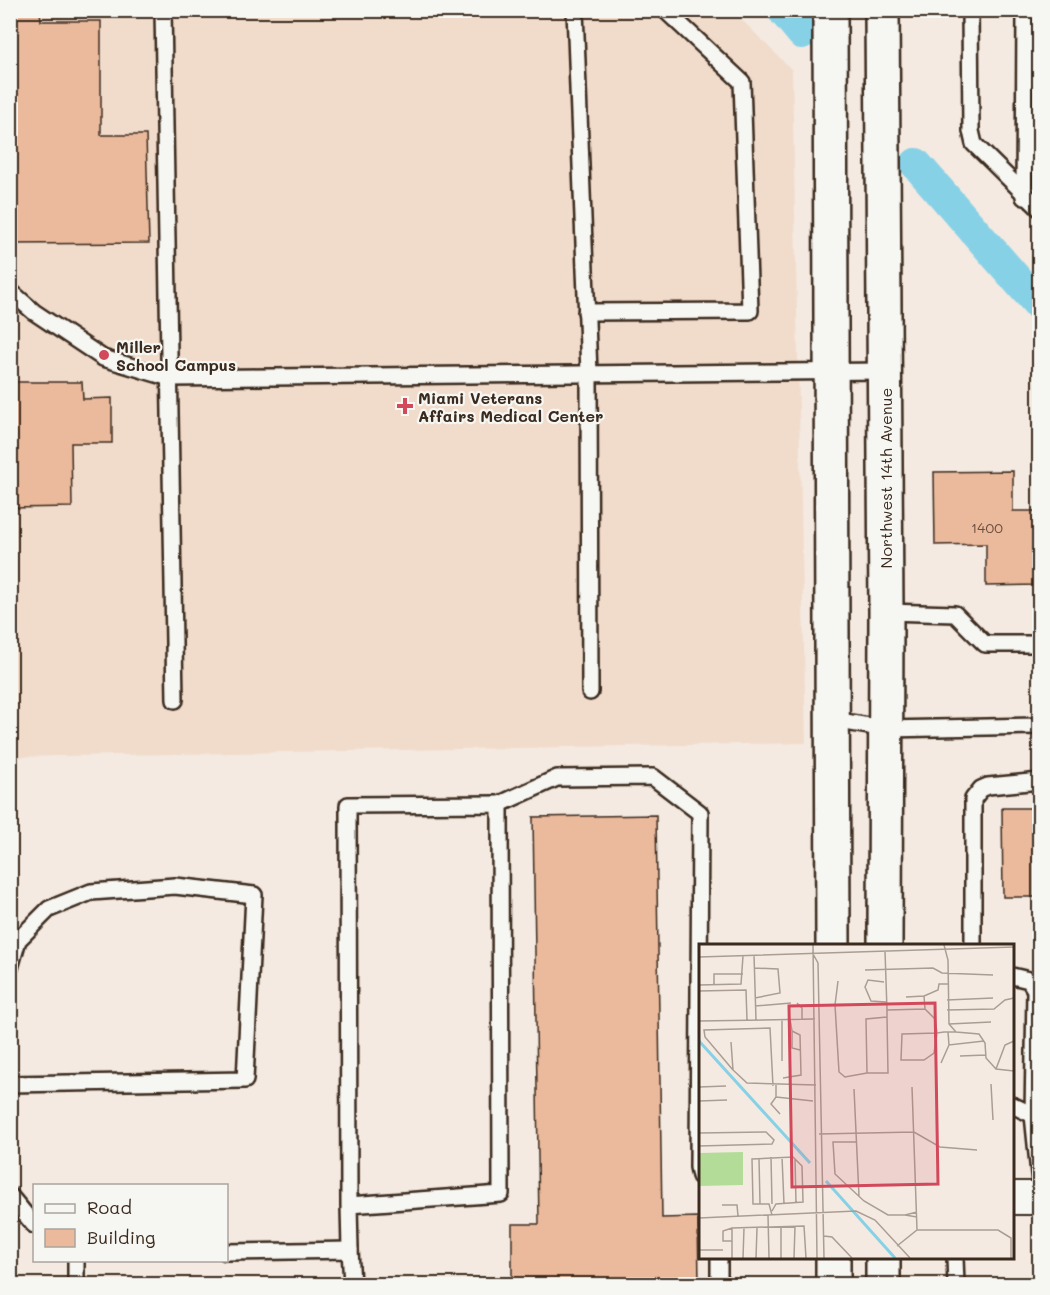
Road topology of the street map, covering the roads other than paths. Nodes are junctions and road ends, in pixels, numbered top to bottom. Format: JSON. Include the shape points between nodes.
{"nodes":[{"id":1,"x":163,"y":10,"type":"edge"},
{"id":2,"x":575,"y":10,"type":"edge"},
{"id":3,"x":665,"y":10,"type":"edge"},
{"id":4,"x":830,"y":10,"type":"edge"},
{"id":5,"x":882,"y":10,"type":"edge"},
{"id":6,"x":970,"y":10,"type":"edge"},
{"id":7,"x":1025,"y":10,"type":"edge"},
{"id":8,"x":1024,"y":197,"type":"junction"},
{"id":9,"x":1040,"y":209,"type":"edge"},
{"id":10,"x":10,"y":291,"type":"edge"},
{"id":11,"x":586,"y":312,"type":"junction"},
{"id":12,"x":833,"y":371,"type":"junction"},
{"id":13,"x":885,"y":371,"type":"junction"},
{"id":14,"x":589,"y":374,"type":"junction"},
{"id":15,"x":170,"y":378,"type":"junction"},
{"id":16,"x":886,"y":612,"type":"junction"},
{"id":17,"x":1040,"y":644,"type":"edge"},
{"id":18,"x":590,"y":692,"type":"dead end"},
{"id":19,"x":174,"y":700,"type":"dead end"},
{"id":20,"x":834,"y":720,"type":"junction"},
{"id":21,"x":1040,"y":726,"type":"edge"},
{"id":22,"x":886,"y":729,"type":"junction"},
{"id":23,"x":1040,"y":781,"type":"edge"},
{"id":24,"x":500,"y":804,"type":"junction"},
{"id":25,"x":699,"y":944,"type":"edge"},
{"id":26,"x":833,"y":944,"type":"edge"},
{"id":27,"x":885,"y":944,"type":"edge"},
{"id":28,"x":973,"y":944,"type":"edge"},
{"id":29,"x":10,"y":968,"type":"edge"},
{"id":30,"x":1014,"y":976,"type":"edge"},
{"id":31,"x":699,"y":990,"type":"edge"},
{"id":32,"x":10,"y":1084,"type":"edge"},
{"id":33,"x":1014,"y":1106,"type":"edge"},
{"id":34,"x":1033,"y":1115,"type":"junction"},
{"id":35,"x":699,"y":1172,"type":"edge"},
{"id":36,"x":1040,"y":1184,"type":"edge"},
{"id":37,"x":10,"y":1196,"type":"edge"},
{"id":38,"x":1014,"y":1198,"type":"edge"},
{"id":39,"x":1040,"y":1198,"type":"edge"},
{"id":40,"x":349,"y":1205,"type":"junction"},
{"id":41,"x":33,"y":1224,"type":"edge"},
{"id":42,"x":350,"y":1250,"type":"junction"},
{"id":43,"x":228,"y":1252,"type":"edge"},
{"id":44,"x":719,"y":1259,"type":"edge"},
{"id":45,"x":833,"y":1259,"type":"edge"},
{"id":46,"x":883,"y":1259,"type":"edge"},
{"id":47,"x":955,"y":1259,"type":"edge"},
{"id":48,"x":76,"y":1262,"type":"edge"},
{"id":49,"x":76,"y":1284,"type":"edge"},
{"id":50,"x":352,"y":1284,"type":"edge"},
{"id":51,"x":719,"y":1284,"type":"edge"},
{"id":52,"x":833,"y":1284,"type":"edge"},
{"id":53,"x":883,"y":1284,"type":"edge"},
{"id":54,"x":957,"y":1284,"type":"edge"}],
"edges":[{"from":1,"to":15,"type":"lane"},
{"from":2,"to":11,"type":"lane"},
{"from":3,"to":11,"type":"lane","via":[[742,82],[750,311]]},
{"from":4,"to":12,"type":"street"},
{"from":5,"to":13,"type":"street","name":"Northwest 14th Avenue"},
{"from":6,"to":8,"type":"lane","via":[[974,144]]},
{"from":7,"to":8,"type":"lane"},
{"from":8,"to":9,"type":"lane"},
{"from":10,"to":15,"type":"lane","via":[[34,312],[103,358]]},
{"from":11,"to":14,"type":"lane"},
{"from":12,"to":13,"type":"lane"},
{"from":12,"to":14,"type":"lane"},
{"from":12,"to":20,"type":"street"},
{"from":13,"to":16,"type":"street","name":"Northwest 14th Avenue"},
{"from":14,"to":15,"type":"lane"},
{"from":14,"to":18,"type":"lane"},
{"from":15,"to":19,"type":"lane"},
{"from":16,"to":17,"type":"lane","via":[[955,615],[985,644]]},
{"from":16,"to":22,"type":"street","name":"Northwest 14th Avenue"},
{"from":20,"to":22,"type":"lane"},
{"from":20,"to":26,"type":"street"},
{"from":21,"to":22,"type":"lane"},
{"from":22,"to":27,"type":"street","name":"Northwest 14th Avenue"},
{"from":23,"to":28,"type":"lane","via":[[988,786],[973,799]]},
{"from":24,"to":25,"type":"lane","via":[[557,778],[653,777],[700,813]]},
{"from":24,"to":40,"type":"lane","via":[[501,1194]]},
{"from":24,"to":40,"type":"lane","via":[[348,804]]},
{"from":29,"to":32,"type":"lane","via":[[18,940],[49,909],[91,892],[175,886],[254,895],[245,1080]]},
{"from":30,"to":34,"type":"lane","via":[[1029,980],[1035,990]]},
{"from":31,"to":35,"type":"lane"},
{"from":33,"to":34,"type":"lane"},
{"from":34,"to":36,"type":"lane"},
{"from":37,"to":41,"type":"lane"},
{"from":38,"to":39,"type":"street"},
{"from":40,"to":42,"type":"lane"},
{"from":42,"to":43,"type":"lane"},
{"from":42,"to":50,"type":"lane"},
{"from":44,"to":51,"type":"lane"},
{"from":45,"to":52,"type":"street"},
{"from":46,"to":53,"type":"street"},
{"from":47,"to":54,"type":"lane"},
{"from":48,"to":49,"type":"lane"}]}
